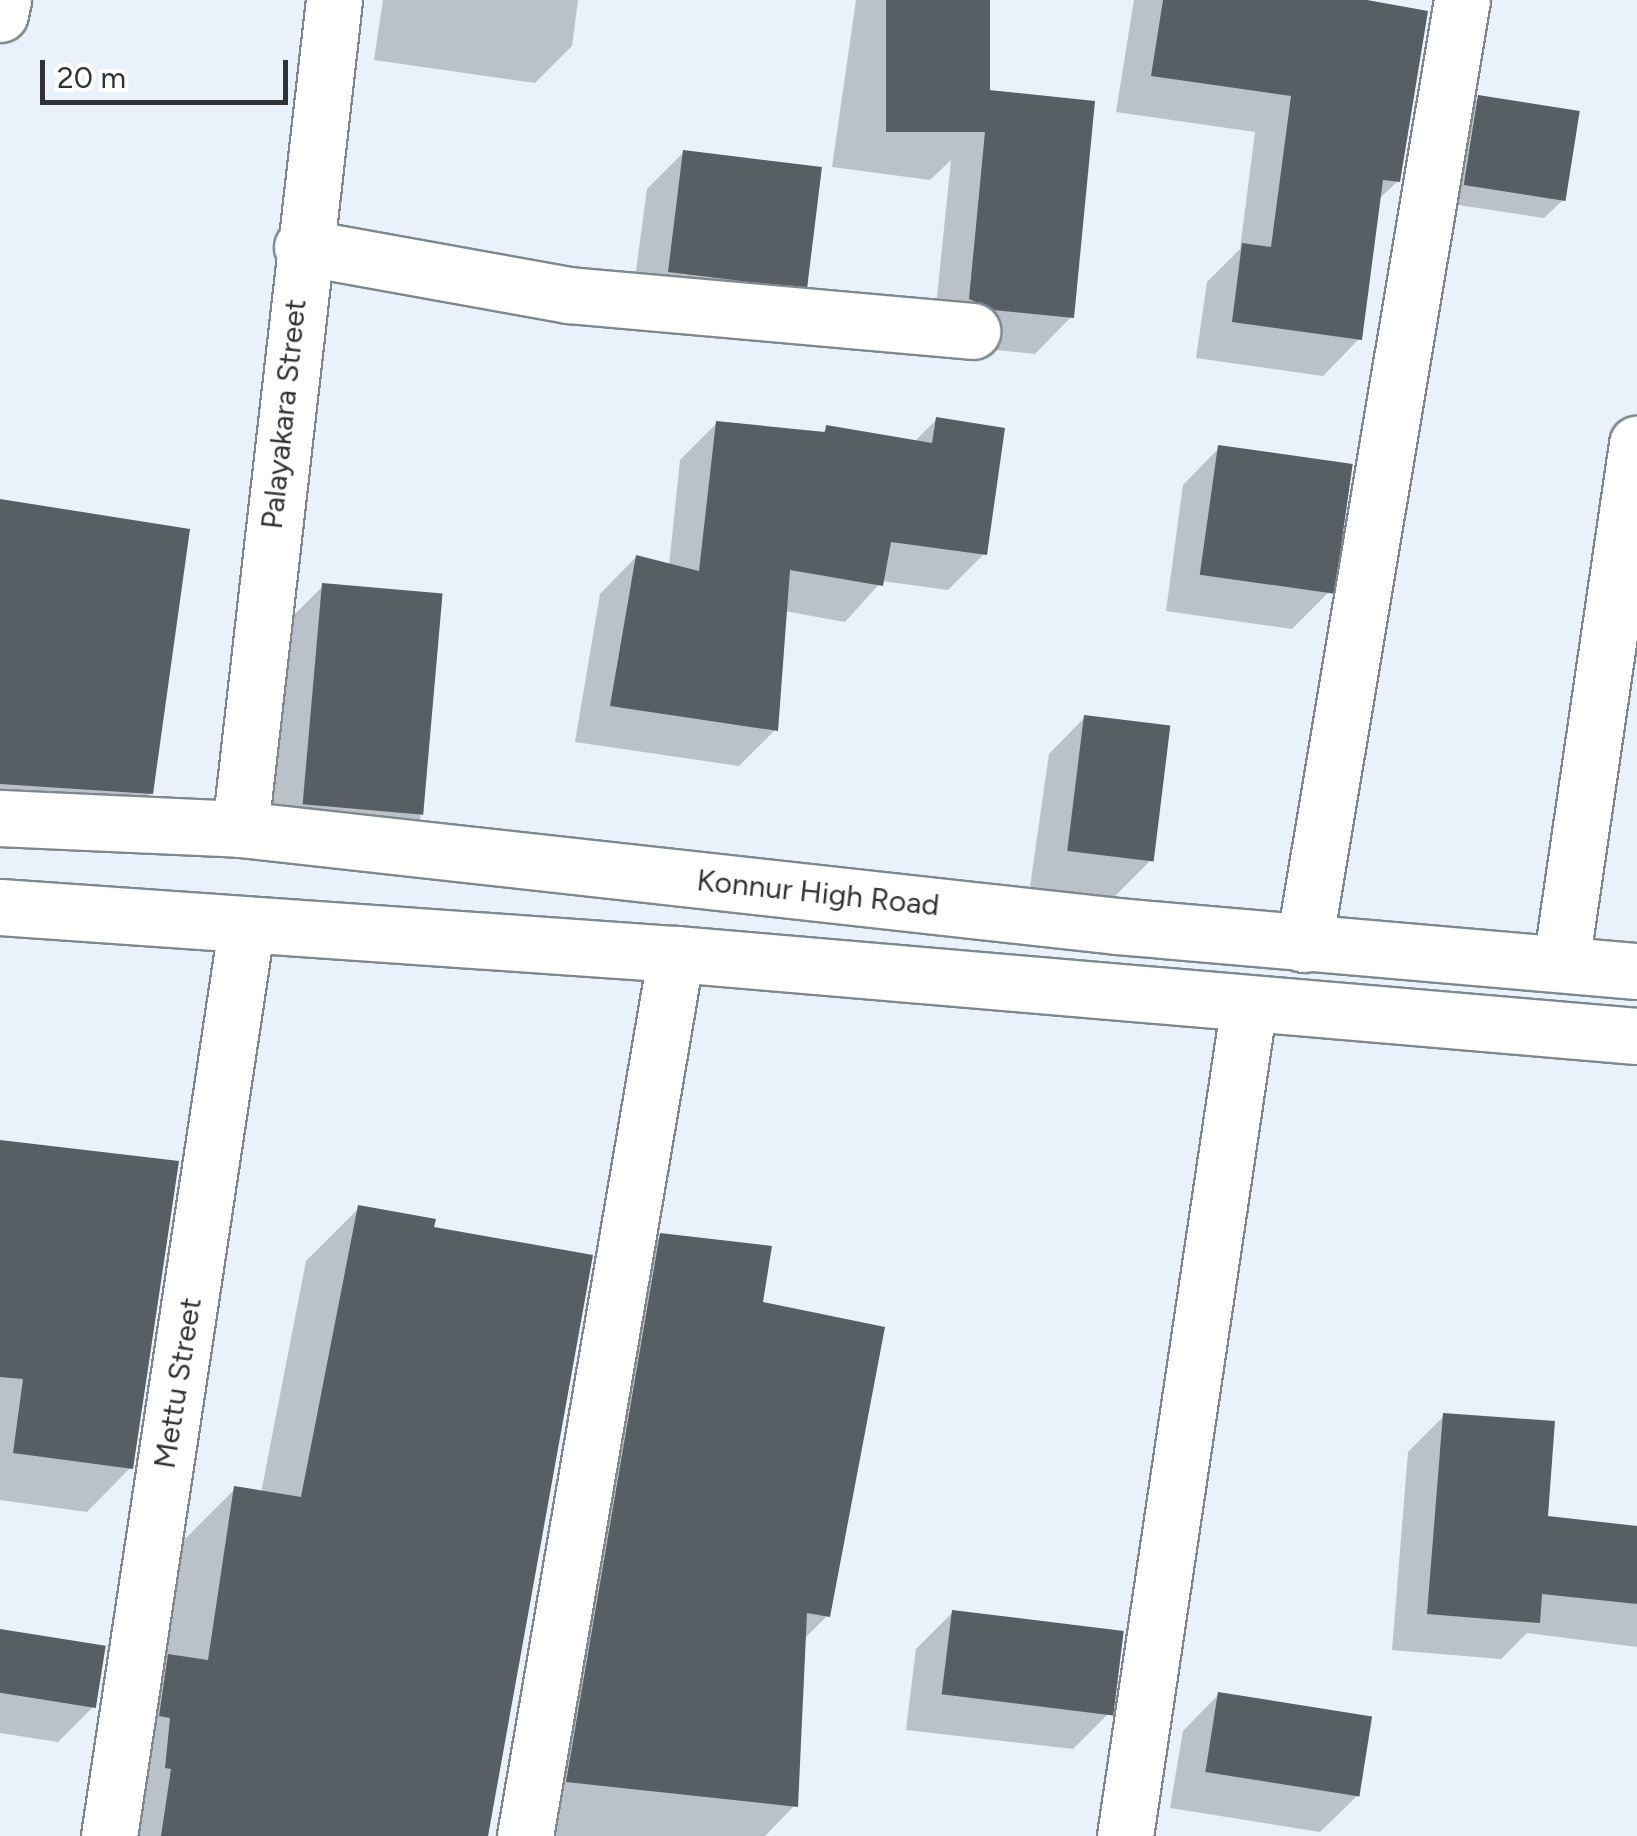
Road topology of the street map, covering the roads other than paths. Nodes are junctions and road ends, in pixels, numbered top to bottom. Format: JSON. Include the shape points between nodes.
{"nodes":[{"id":1,"x":3,"y":0,"type":"edge"},
{"id":2,"x":334,"y":0,"type":"edge"},
{"id":3,"x":1462,"y":0,"type":"edge"},
{"id":4,"x":0,"y":14,"type":"edge"},
{"id":5,"x":302,"y":247,"type":"junction"},
{"id":6,"x":972,"y":330,"type":"dead end"},
{"id":7,"x":1637,"y":444,"type":"edge"},
{"id":8,"x":0,"y":818,"type":"edge"},
{"id":9,"x":240,"y":830,"type":"junction"},
{"id":10,"x":0,"y":907,"type":"edge"},
{"id":11,"x":246,"y":929,"type":"junction"},
{"id":12,"x":1304,"y":944,"type":"junction"},
{"id":13,"x":676,"y":954,"type":"junction"},
{"id":14,"x":1561,"y":963,"type":"junction"},
{"id":15,"x":1637,"y":971,"type":"edge"},
{"id":16,"x":1249,"y":1003,"type":"junction"},
{"id":17,"x":1637,"y":1036,"type":"edge"},
{"id":18,"x":109,"y":1836,"type":"edge"},
{"id":19,"x":525,"y":1836,"type":"edge"},
{"id":20,"x":1125,"y":1836,"type":"edge"}],
"edges":[{"from":1,"to":4,"type":"street"},
{"from":2,"to":5,"type":"street","name":"Palayakara Street"},
{"from":3,"to":12,"type":"street"},
{"from":5,"to":6,"type":"street","via":[[569,295]]},
{"from":5,"to":9,"type":"street","name":"Palayakara Street"},
{"from":7,"to":14,"type":"street"},
{"from":8,"to":9,"type":"street","name":"Konnur High Road"},
{"from":9,"to":12,"type":"street","name":"Konnur High Road"},
{"from":10,"to":11,"type":"street"},
{"from":11,"to":13,"type":"street"},
{"from":11,"to":18,"type":"street","name":"Mettu Street"},
{"from":12,"to":14,"type":"street","name":"Konnur High Road"},
{"from":13,"to":16,"type":"street"},
{"from":13,"to":19,"type":"street"},
{"from":14,"to":15,"type":"street","name":"Konnur High Road"},
{"from":16,"to":17,"type":"street"},
{"from":16,"to":20,"type":"street"}]}
